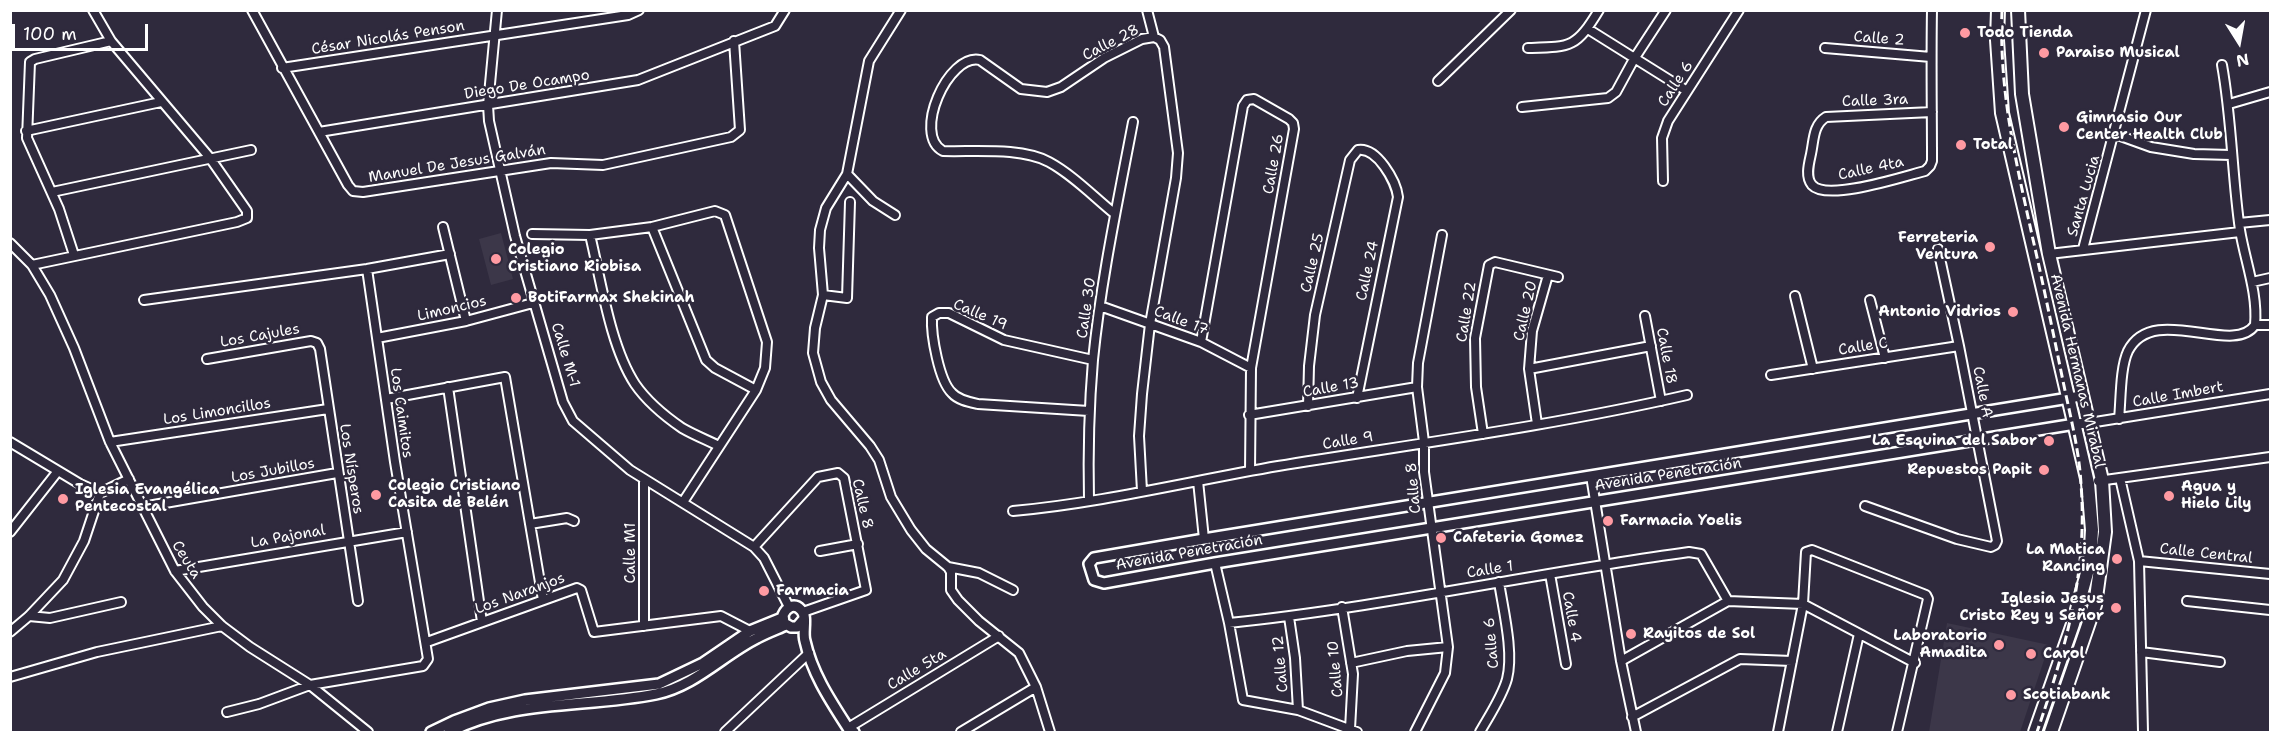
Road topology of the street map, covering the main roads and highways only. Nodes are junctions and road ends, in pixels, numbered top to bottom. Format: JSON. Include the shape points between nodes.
{"nodes":[{"id":1,"x":1998,"y":10,"type":"edge"},
{"id":2,"x":2018,"y":10,"type":"edge"},
{"id":3,"x":2035,"y":732,"type":"edge"},
{"id":4,"x":2051,"y":732,"type":"edge"}],
"edges":[{"from":1,"to":3,"type":"main road","name":"Avenida Hermanas Mirabal","via":[[2002,113],[2088,483],[2092,530],[2090,562]]},
{"from":2,"to":4,"type":"main road","name":"Avenida Hermanas Mirabal","via":[[2022,94],[2049,254],[2102,480],[2105,532],[2095,605]]}]}
